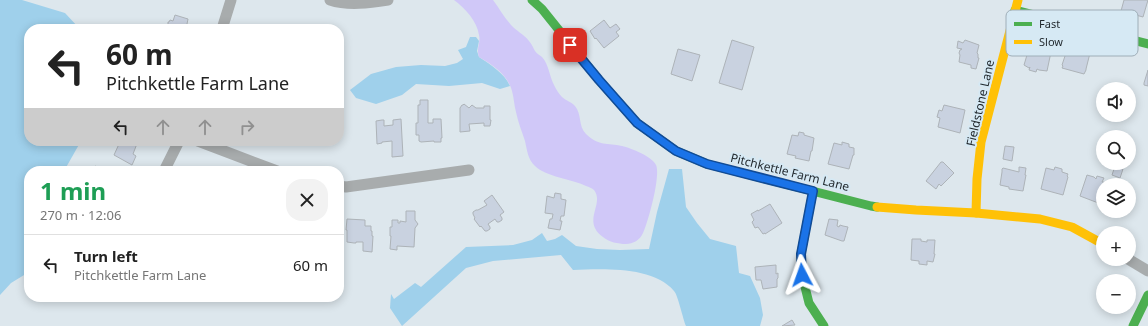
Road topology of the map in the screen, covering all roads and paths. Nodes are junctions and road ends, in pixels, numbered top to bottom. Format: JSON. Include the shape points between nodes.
{"nodes":[{"id":1,"x":232,"y":0,"type":"edge"},
{"id":2,"x":330,"y":0,"type":"edge"},
{"id":3,"x":388,"y":0,"type":"edge"},
{"id":4,"x":532,"y":0,"type":"edge"},
{"id":5,"x":1018,"y":0,"type":"edge"},
{"id":6,"x":1015,"y":10,"type":"edge"},
{"id":7,"x":224,"y":24,"type":"edge"},
{"id":8,"x":1138,"y":41,"type":"edge"},
{"id":9,"x":1148,"y":44,"type":"edge"},
{"id":10,"x":1006,"y":45,"type":"edge"},
{"id":11,"x":176,"y":146,"type":"edge"},
{"id":12,"x":211,"y":146,"type":"edge"},
{"id":13,"x":166,"y":166,"type":"edge"},
{"id":14,"x":264,"y":166,"type":"edge"},
{"id":15,"x":469,"y":170,"type":"dead end"},
{"id":16,"x":344,"y":187,"type":"edge"},
{"id":17,"x":813,"y":191,"type":"junction"},
{"id":18,"x":976,"y":213,"type":"junction"},
{"id":19,"x":1096,"y":240,"type":"edge"},
{"id":20,"x":1136,"y":264,"type":"edge"},
{"id":21,"x":1148,"y":271,"type":"edge"},
{"id":22,"x":1148,"y":295,"type":"edge"},
{"id":23,"x":1143,"y":317,"type":"edge"},
{"id":24,"x":824,"y":326,"type":"edge"},
{"id":25,"x":1132,"y":326,"type":"edge"}],
"edges":[{"from":1,"to":7,"type":"street"},
{"from":2,"to":3,"type":"street","via":[[352,3]]},
{"from":4,"to":17,"type":"street","name":"Pitchkettle Farm Lane","via":[[637,123],[676,151],[707,164]]},
{"from":5,"to":6,"type":"street","name":"Fieldstone Lane"},
{"from":8,"to":9,"type":"street"},
{"from":10,"to":18,"type":"street","name":"Fieldstone Lane","via":[[981,142]]},
{"from":11,"to":13,"type":"street"},
{"from":12,"to":14,"type":"street"},
{"from":15,"to":16,"type":"street"},
{"from":17,"to":18,"type":"street","name":"Pitchkettle Farm Lane","via":[[871,206]]},
{"from":17,"to":24,"type":"street","via":[[801,254],[802,275],[809,303]]},
{"from":18,"to":19,"type":"street","name":"Pitchkettle Farm Lane","via":[[1040,219],[1072,227]]},
{"from":20,"to":21,"type":"street"},
{"from":22,"to":23,"type":"street"},
{"from":23,"to":25,"type":"street"}]}
